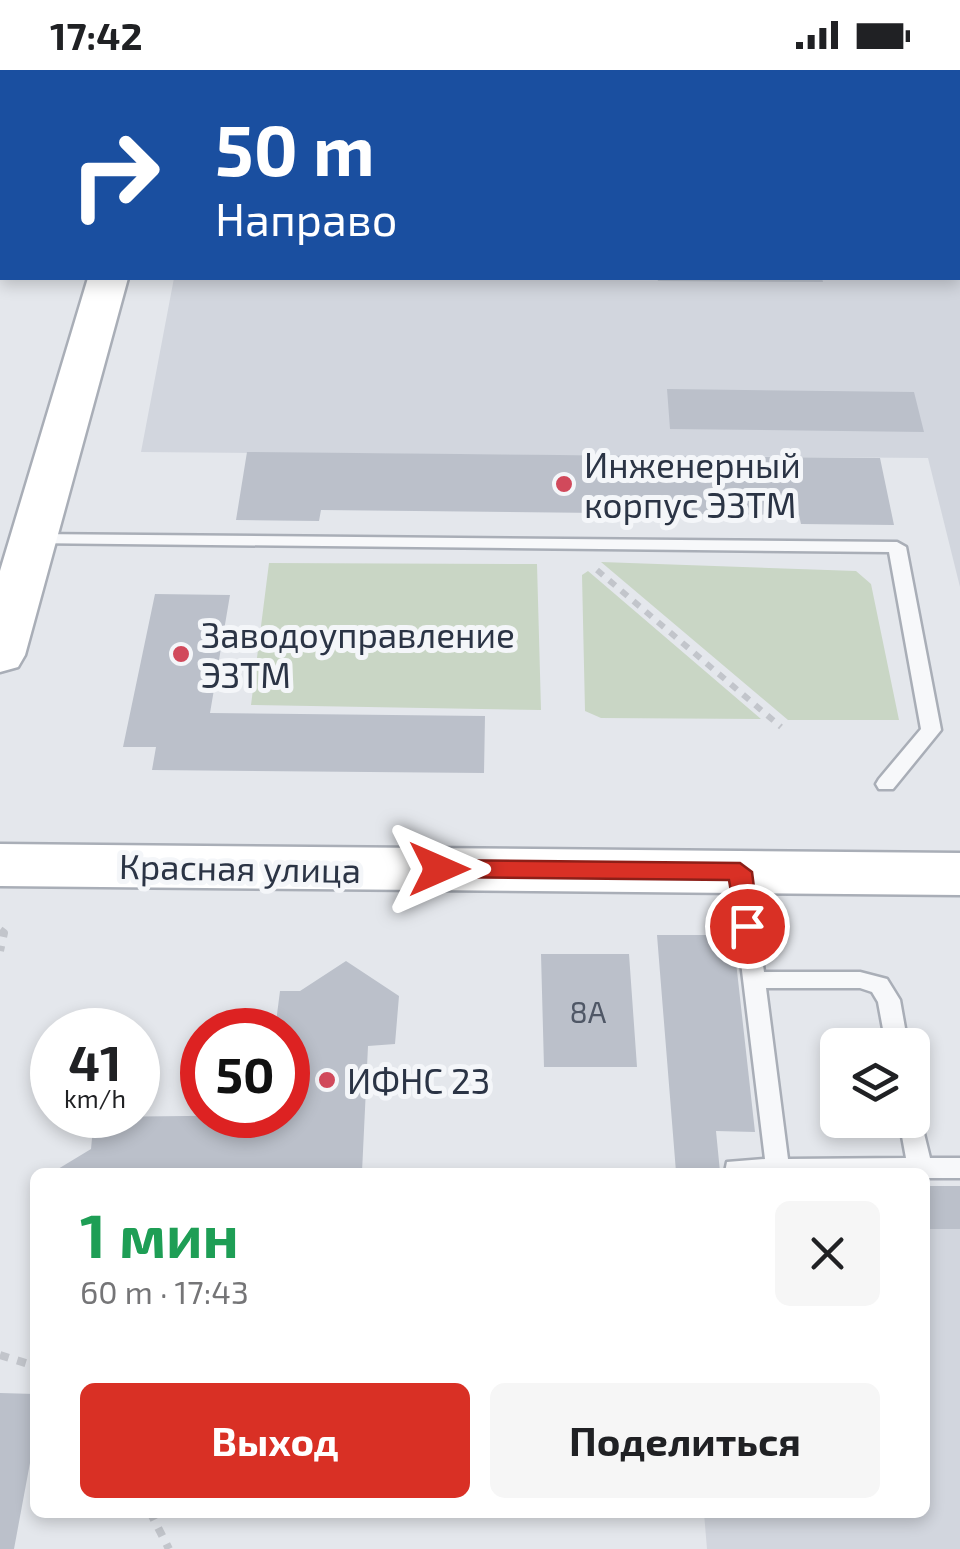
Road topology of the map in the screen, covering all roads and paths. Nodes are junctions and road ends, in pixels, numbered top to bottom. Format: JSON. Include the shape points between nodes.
{"nodes":[{"id":1,"x":107,"y":280,"type":"edge"},
{"id":2,"x":34,"y":539,"type":"junction"},
{"id":3,"x":566,"y":544,"type":"junction"},
{"id":4,"x":0,"y":654,"type":"edge"},
{"id":5,"x":780,"y":727,"type":"dead end"},
{"id":6,"x":886,"y":784,"type":"dead end"},
{"id":7,"x":0,"y":865,"type":"edge"},
{"id":8,"x":740,"y":872,"type":"junction"},
{"id":9,"x":960,"y":874,"type":"edge"},
{"id":10,"x":0,"y":930,"type":"edge"},
{"id":11,"x":0,"y":951,"type":"edge"},
{"id":12,"x":754,"y":980,"type":"junction"},
{"id":13,"x":894,"y":1028,"type":"edge"},
{"id":14,"x":914,"y":1138,"type":"edge"},
{"id":15,"x":778,"y":1168,"type":"edge"},
{"id":16,"x":920,"y":1168,"type":"joint"},
{"id":17,"x":960,"y":1168,"type":"edge"},
{"id":18,"x":0,"y":1355,"type":"edge"},
{"id":19,"x":30,"y":1364,"type":"edge"},
{"id":20,"x":153,"y":1518,"type":"edge"},
{"id":21,"x":169,"y":1549,"type":"edge"}],
"edges":[{"from":1,"to":2,"type":"main road"},
{"from":2,"to":3,"type":"lane"},
{"from":2,"to":4,"type":"main road"},
{"from":3,"to":5,"type":"path"},
{"from":3,"to":6,"type":"lane","via":[[897,546],[931,730]]},
{"from":7,"to":8,"type":"main road","name":"Красная улица"},
{"from":8,"to":9,"type":"main road","name":"Красная улица"},
{"from":8,"to":12,"type":"lane"},
{"from":10,"to":11,"type":"path"},
{"from":12,"to":13,"type":"lane","via":[[880,985]]},
{"from":12,"to":15,"type":"lane"},
{"from":14,"to":16,"type":"lane"},
{"from":16,"to":17,"type":"lane"},
{"from":18,"to":19,"type":"path"},
{"from":20,"to":21,"type":"path"}]}
